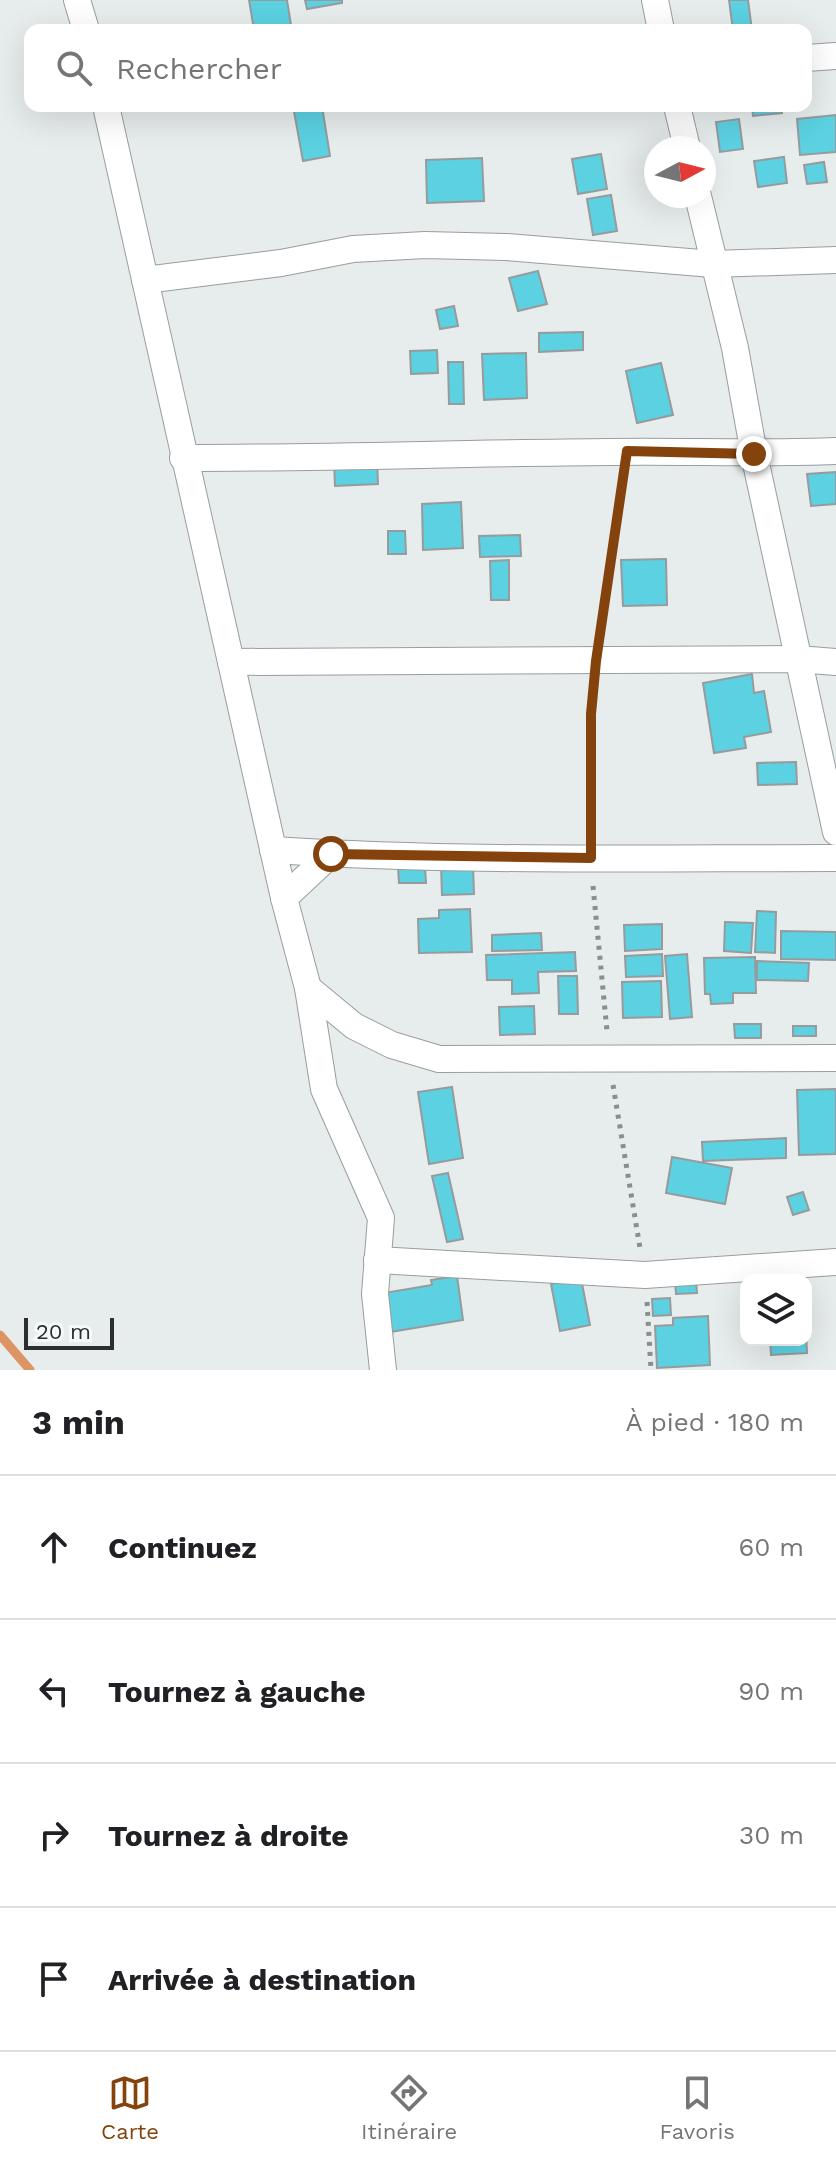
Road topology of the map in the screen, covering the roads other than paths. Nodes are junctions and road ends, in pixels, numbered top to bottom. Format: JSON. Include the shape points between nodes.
{"nodes":[{"id":1,"x":77,"y":0,"type":"edge"},
{"id":2,"x":655,"y":0,"type":"edge"},
{"id":3,"x":84,"y":24,"type":"edge"},
{"id":4,"x":660,"y":24,"type":"edge"},
{"id":5,"x":836,"y":56,"type":"edge"},
{"id":6,"x":812,"y":58,"type":"edge"},
{"id":7,"x":107,"y":112,"type":"edge"},
{"id":8,"x":678,"y":112,"type":"edge"},
{"id":9,"x":684,"y":136,"type":"edge"},
{"id":10,"x":701,"y":208,"type":"edge"},
{"id":11,"x":836,"y":260,"type":"edge"},
{"id":12,"x":713,"y":264,"type":"junction"},
{"id":13,"x":145,"y":280,"type":"junction"},
{"id":14,"x":836,"y":451,"type":"edge"},
{"id":15,"x":754,"y":454,"type":"junction"},
{"id":16,"x":183,"y":458,"type":"junction"},
{"id":17,"x":798,"y":659,"type":"junction"},
{"id":18,"x":231,"y":662,"type":"junction"},
{"id":19,"x":836,"y":662,"type":"edge"},
{"id":20,"x":836,"y":832,"type":"edge"},
{"id":21,"x":273,"y":850,"type":"junction"},
{"id":22,"x":331,"y":854,"type":"junction"},
{"id":23,"x":836,"y":858,"type":"edge"},
{"id":24,"x":284,"y":898,"type":"junction"},
{"id":25,"x":308,"y":988,"type":"junction"},
{"id":26,"x":836,"y":1058,"type":"edge"},
{"id":27,"x":377,"y":1260,"type":"junction"},
{"id":28,"x":836,"y":1262,"type":"edge"},
{"id":29,"x":383,"y":1370,"type":"edge"}],
"edges":[{"from":1,"to":3,"type":"street"},
{"from":2,"to":4,"type":"street"},
{"from":5,"to":6,"type":"street"},
{"from":7,"to":13,"type":"street"},
{"from":8,"to":9,"type":"street"},
{"from":10,"to":12,"type":"street"},
{"from":11,"to":12,"type":"street"},
{"from":12,"to":13,"type":"street","via":[[425,245],[353,249]]},
{"from":12,"to":15,"type":"street"},
{"from":13,"to":16,"type":"street"},
{"from":14,"to":15,"type":"street"},
{"from":15,"to":16,"type":"street"},
{"from":15,"to":17,"type":"street"},
{"from":16,"to":18,"type":"street"},
{"from":17,"to":18,"type":"street"},
{"from":17,"to":19,"type":"street"},
{"from":17,"to":20,"type":"street"},
{"from":18,"to":21,"type":"street"},
{"from":21,"to":22,"type":"street"},
{"from":21,"to":24,"type":"street"},
{"from":22,"to":23,"type":"street"},
{"from":22,"to":24,"type":"street"},
{"from":24,"to":25,"type":"street"},
{"from":25,"to":26,"type":"street","via":[[354,1026],[439,1059]]},
{"from":25,"to":27,"type":"street","via":[[324,1089],[381,1218]]},
{"from":27,"to":28,"type":"street","via":[[645,1275]]},
{"from":27,"to":29,"type":"street"}]}
